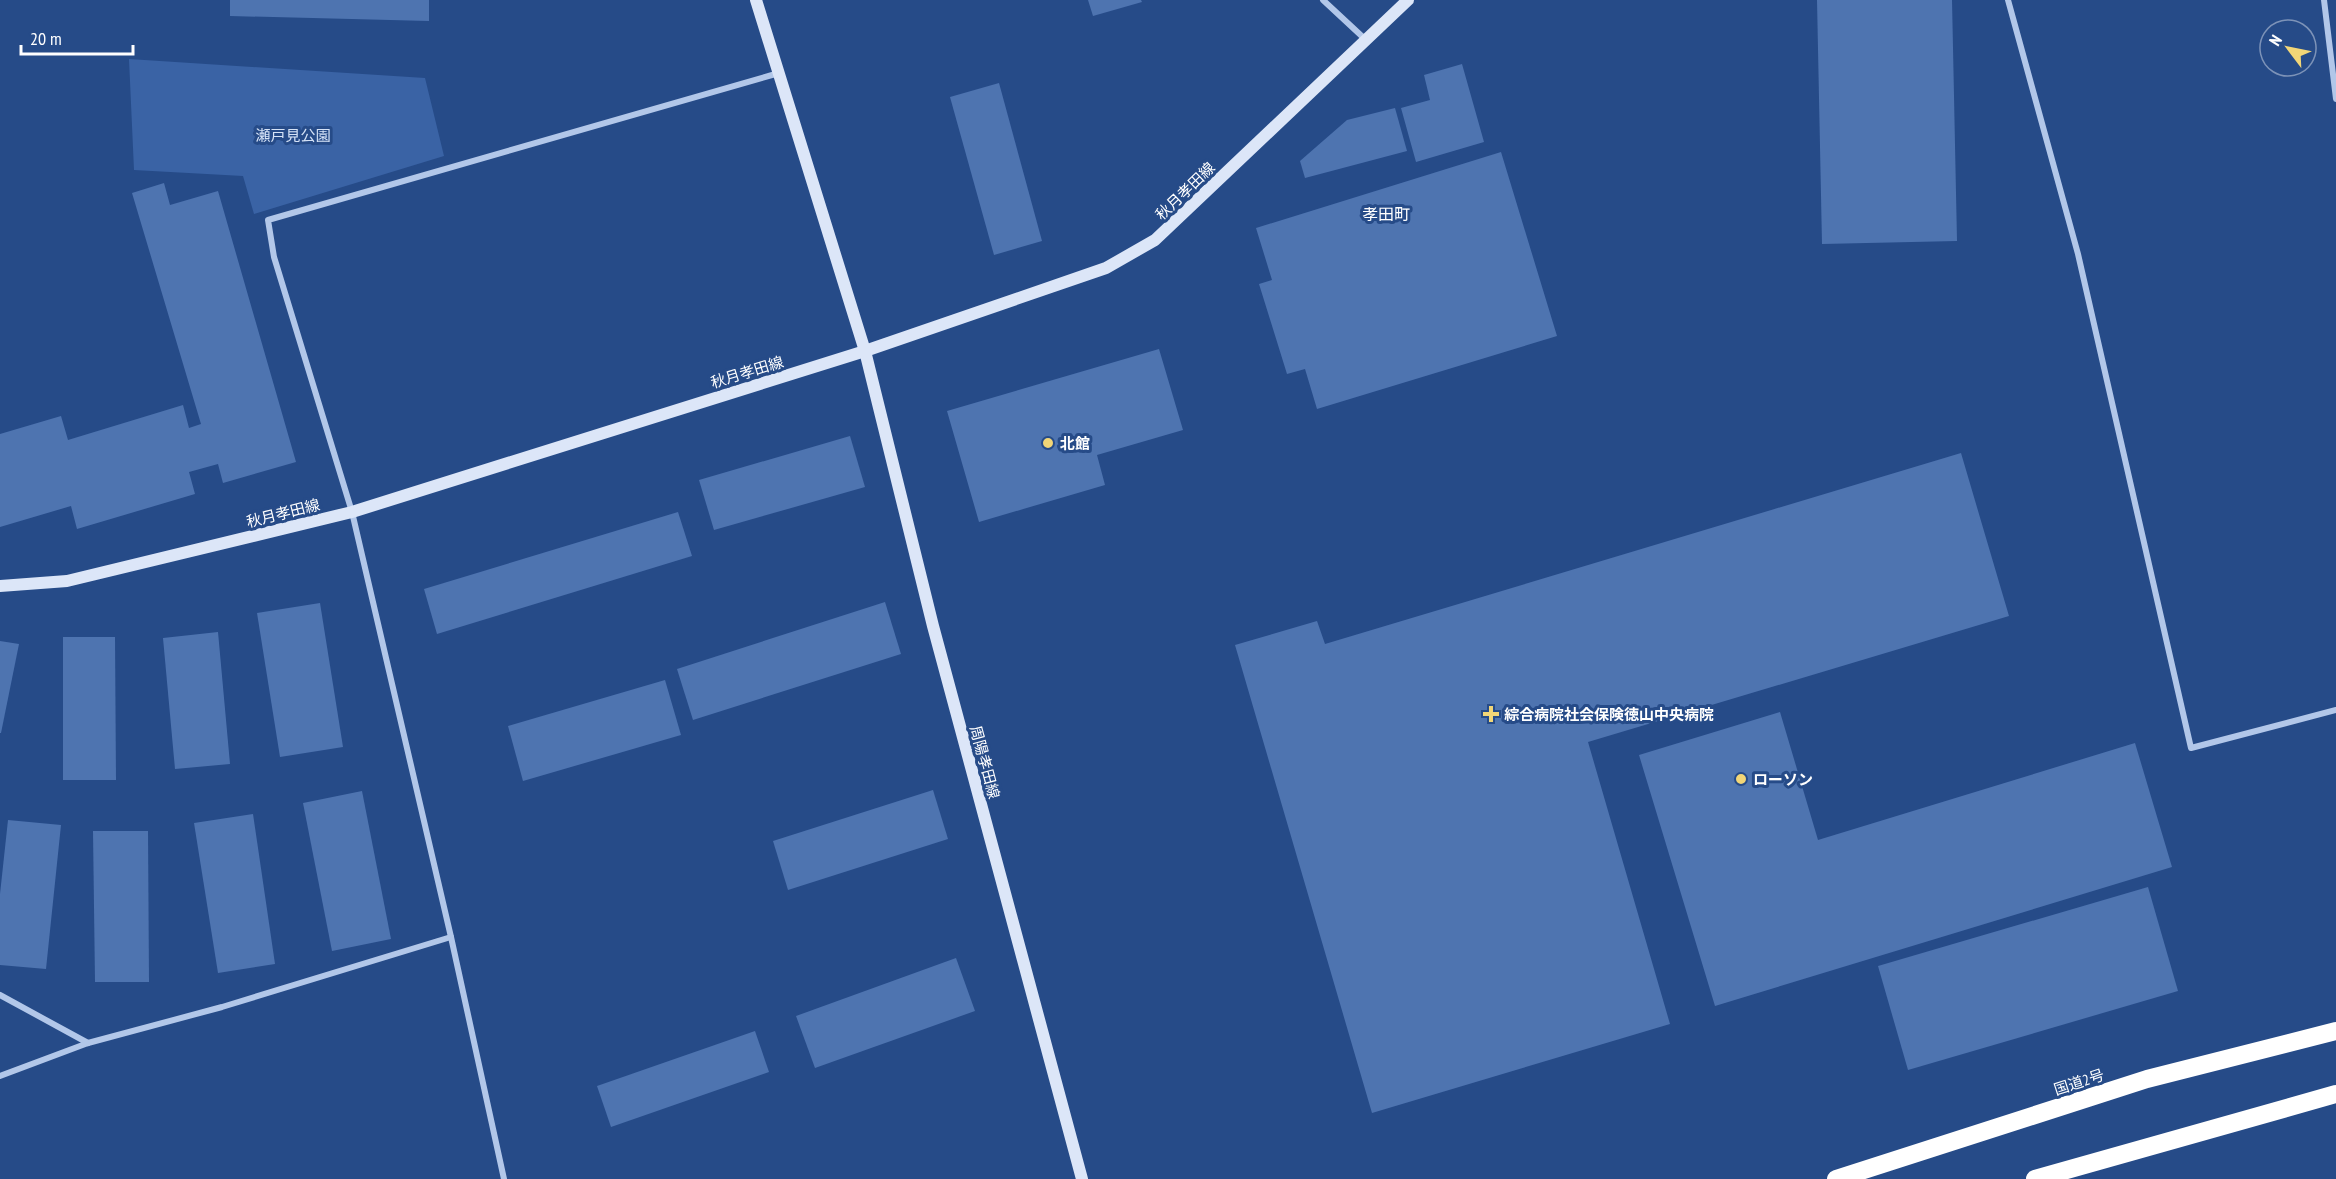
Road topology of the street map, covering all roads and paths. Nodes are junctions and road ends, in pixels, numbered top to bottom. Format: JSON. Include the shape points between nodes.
{"nodes":[{"id":1,"x":756,"y":0,"type":"edge"},
{"id":2,"x":1323,"y":0,"type":"edge"},
{"id":3,"x":1408,"y":0,"type":"edge"},
{"id":4,"x":2008,"y":0,"type":"edge"},
{"id":5,"x":2324,"y":0,"type":"edge"},
{"id":6,"x":1366,"y":40,"type":"junction"},
{"id":7,"x":779,"y":73,"type":"junction"},
{"id":8,"x":2336,"y":99,"type":"edge"},
{"id":9,"x":865,"y":351,"type":"junction"},
{"id":10,"x":352,"y":512,"type":"junction"},
{"id":11,"x":0,"y":586,"type":"edge"},
{"id":12,"x":2336,"y":710,"type":"edge"},
{"id":13,"x":451,"y":937,"type":"junction"},
{"id":14,"x":0,"y":995,"type":"edge"},
{"id":15,"x":2336,"y":1031,"type":"edge"},
{"id":16,"x":88,"y":1043,"type":"junction"},
{"id":17,"x":0,"y":1076,"type":"edge"},
{"id":18,"x":2336,"y":1095,"type":"edge"},
{"id":19,"x":504,"y":1179,"type":"edge"},
{"id":20,"x":1082,"y":1179,"type":"edge"},
{"id":21,"x":1836,"y":1179,"type":"edge"},
{"id":22,"x":2035,"y":1179,"type":"edge"}],
"edges":[{"from":1,"to":7,"type":"street","name":"周陽孝田線"},
{"from":2,"to":6,"type":"street"},
{"from":3,"to":6,"type":"street","name":"秋月孝田線"},
{"from":4,"to":12,"type":"street","via":[[2078,255],[2191,748]]},
{"from":5,"to":8,"type":"street"},
{"from":6,"to":9,"type":"street","name":"秋月孝田線","via":[[1155,240],[1106,268]]},
{"from":7,"to":9,"type":"street","name":"周陽孝田線"},
{"from":7,"to":10,"type":"street","via":[[268,220],[274,257]]},
{"from":9,"to":10,"type":"street","name":"秋月孝田線"},
{"from":9,"to":20,"type":"street","name":"周陽孝田線","via":[[936,637]]},
{"from":10,"to":11,"type":"street","name":"秋月孝田線","via":[[67,581]]},
{"from":10,"to":13,"type":"street"},
{"from":13,"to":16,"type":"street","via":[[222,1007]]},
{"from":13,"to":19,"type":"street"},
{"from":14,"to":16,"type":"street"},
{"from":15,"to":21,"type":"highway","name":"国道2号","via":[[2147,1079]]},
{"from":16,"to":17,"type":"street"},
{"from":18,"to":22,"type":"highway"}]}
